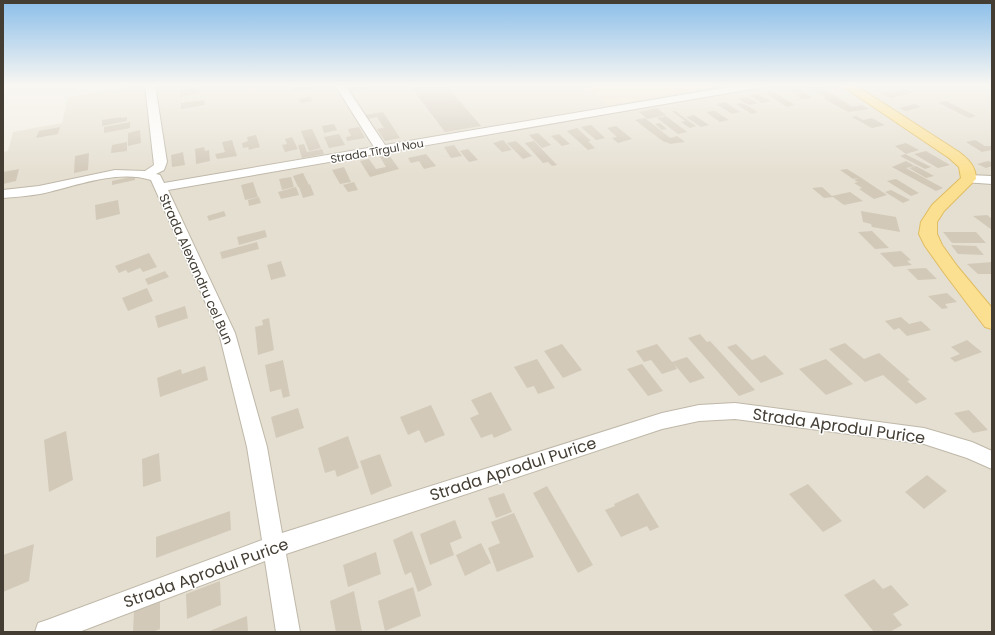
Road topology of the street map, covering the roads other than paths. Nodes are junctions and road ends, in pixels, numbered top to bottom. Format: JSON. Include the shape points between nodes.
{"nodes":[{"id":1,"x":154,"y":115,"type":"edge"},
{"id":2,"x":359,"y":115,"type":"edge"},
{"id":3,"x":587,"y":115,"type":"edge"},
{"id":4,"x":892,"y":115,"type":"edge"},
{"id":5,"x":382,"y":150,"type":"junction"},
{"id":6,"x":968,"y":179,"type":"junction"},
{"id":7,"x":992,"y":180,"type":"edge"},
{"id":8,"x":155,"y":181,"type":"junction"},
{"id":9,"x":3,"y":194,"type":"edge"},
{"id":10,"x":992,"y":322,"type":"edge"},
{"id":11,"x":992,"y":460,"type":"edge"},
{"id":12,"x":273,"y":547,"type":"junction"},
{"id":13,"x":47,"y":632,"type":"edge"},
{"id":14,"x":288,"y":632,"type":"edge"}],
"edges":[{"from":1,"to":8,"type":"street","via":[[161,162]]},
{"from":2,"to":5,"type":"street"},
{"from":3,"to":5,"type":"street","name":"Strada Tîrgul Nou"},
{"from":4,"to":6,"type":"main road","via":[[965,164],[969,172]]},
{"from":5,"to":8,"type":"street","name":"Strada Tîrgul Nou"},
{"from":6,"to":7,"type":"street"},
{"from":6,"to":10,"type":"main road","via":[[938,208],[929,222],[928,234],[951,270]]},
{"from":8,"to":9,"type":"street","name":"Strada Tîrgul Nou","via":[[129,173],[38,191]]},
{"from":8,"to":12,"type":"street","name":"Strada Alexandru cel Bun","via":[[228,333],[257,448]]},
{"from":11,"to":12,"type":"street","name":"Strada Aprodul Purice","via":[[924,436],[735,411],[699,413],[662,421]]},
{"from":12,"to":13,"type":"street","name":"Strada Aprodul Purice"},
{"from":12,"to":14,"type":"street","name":"Strada Alexandru cel Bun"}]}
